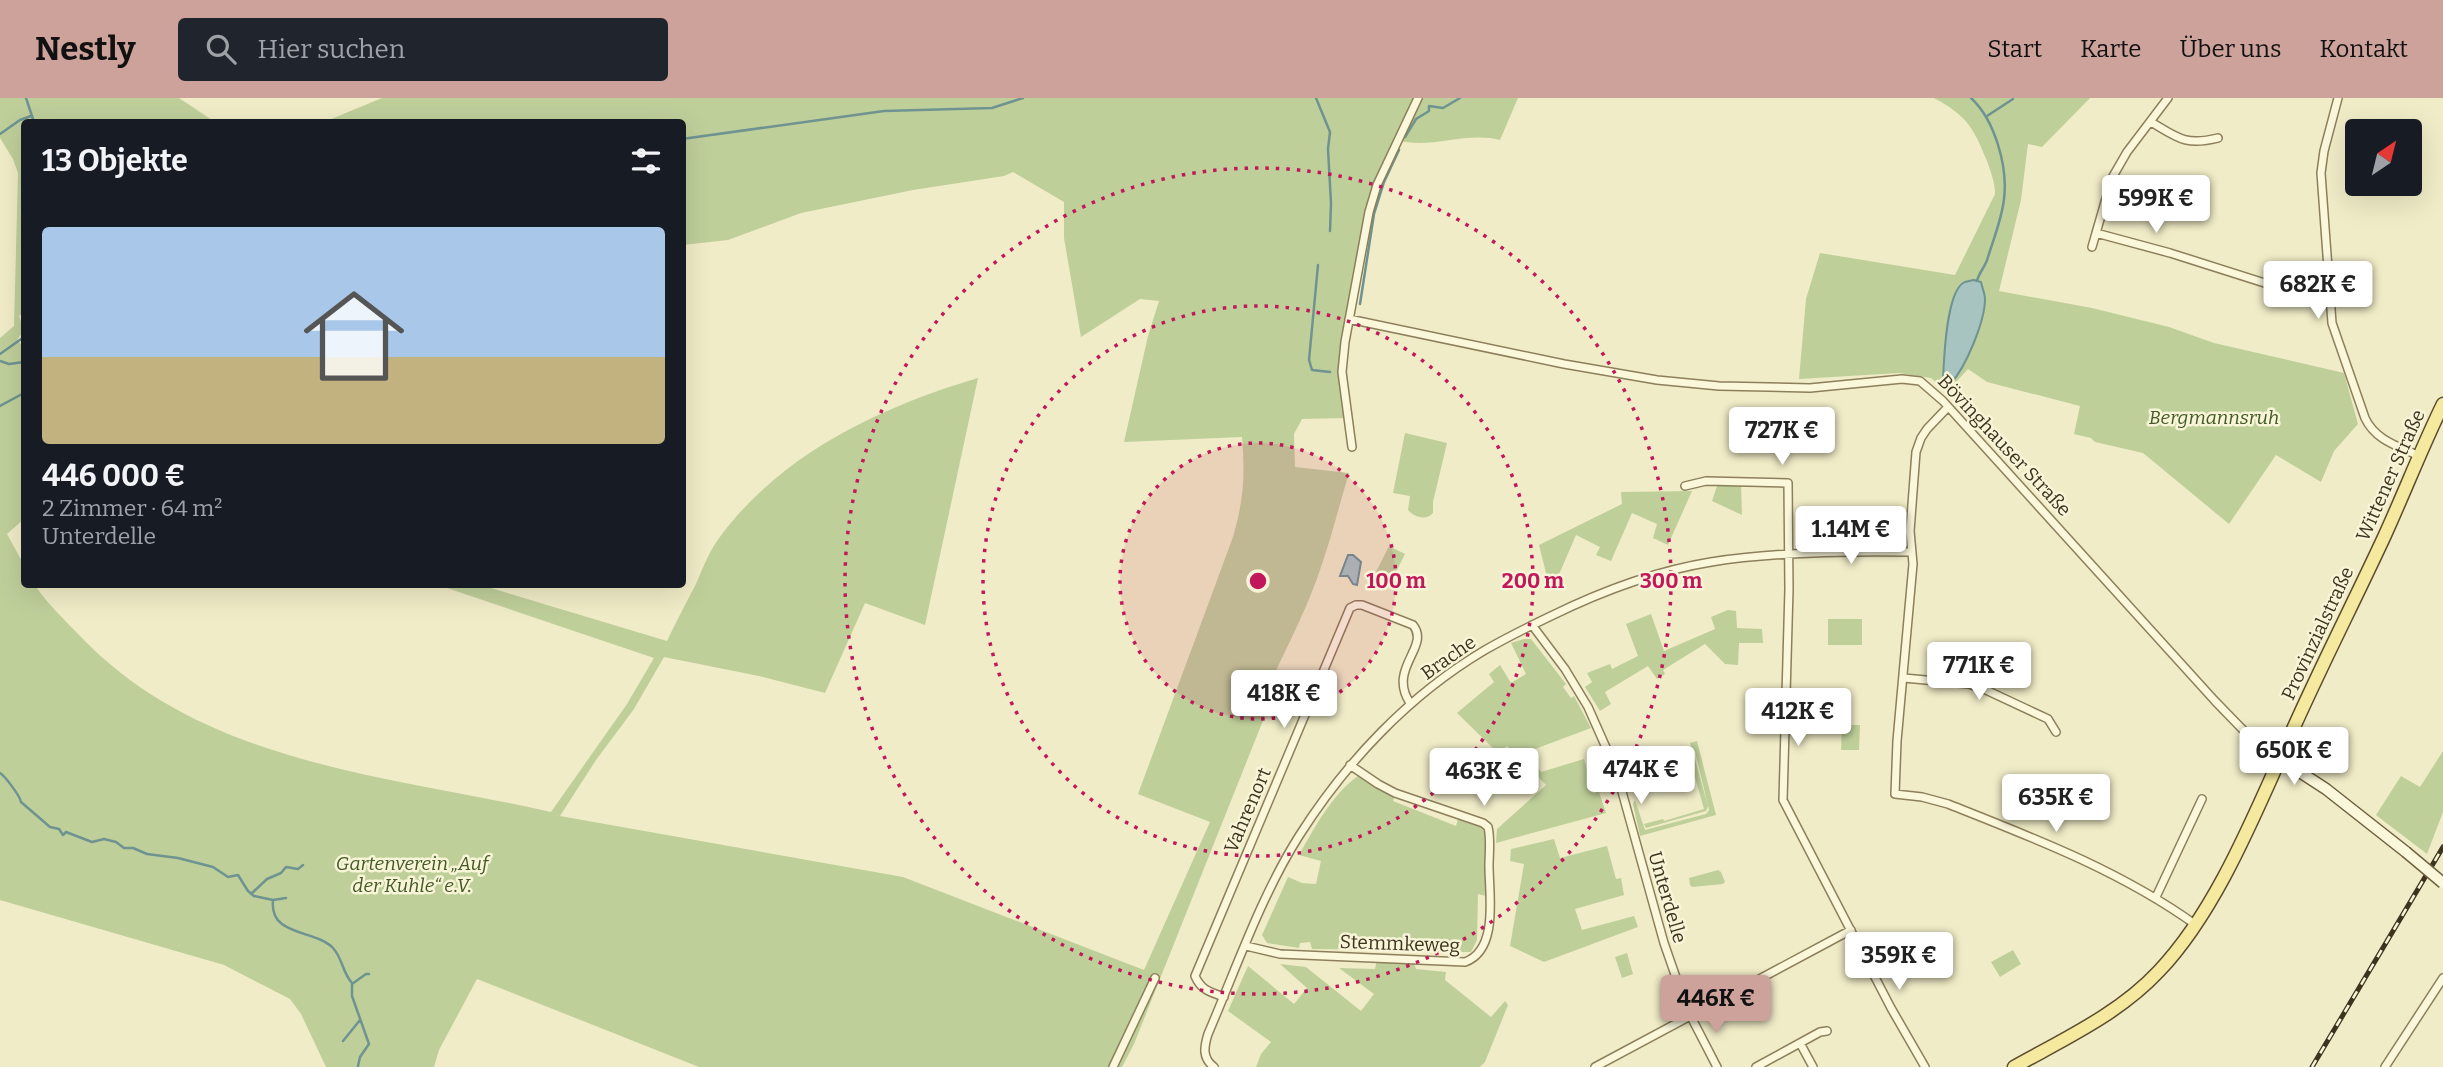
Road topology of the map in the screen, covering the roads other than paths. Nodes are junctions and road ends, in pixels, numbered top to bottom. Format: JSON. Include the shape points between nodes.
{"nodes":[{"id":1,"x":1418,"y":98,"type":"edge"},
{"id":2,"x":2168,"y":98,"type":"edge"},
{"id":3,"x":2338,"y":98,"type":"edge"},
{"id":4,"x":2151,"y":122,"type":"junction"},
{"id":5,"x":2218,"y":138,"type":"dead end"},
{"id":6,"x":2096,"y":233,"type":"junction"},
{"id":7,"x":2092,"y":247,"type":"dead end"},
{"id":8,"x":2329,"y":300,"type":"junction"},
{"id":9,"x":1349,"y":319,"type":"junction"},
{"id":10,"x":2443,"y":404,"type":"edge"},
{"id":11,"x":1948,"y":407,"type":"junction"},
{"id":12,"x":1352,"y":447,"type":"dead end"},
{"id":13,"x":2418,"y":456,"type":"junction"},
{"id":14,"x":1685,"y":486,"type":"dead end"},
{"id":15,"x":1912,"y":552,"type":"junction"},
{"id":16,"x":1789,"y":555,"type":"junction"},
{"id":17,"x":2372,"y":562,"type":"joint"},
{"id":18,"x":1532,"y":625,"type":"junction"},
{"id":19,"x":1904,"y":678,"type":"junction"},
{"id":20,"x":1410,"y":703,"type":"junction"},
{"id":21,"x":2056,"y":733,"type":"dead end"},
{"id":22,"x":2280,"y":759,"type":"junction"},
{"id":23,"x":1350,"y":765,"type":"junction"},
{"id":24,"x":2202,"y":799,"type":"dead end"},
{"id":25,"x":2443,"y":883,"type":"edge"},
{"id":26,"x":2157,"y":897,"type":"junction"},
{"id":27,"x":2196,"y":925,"type":"junction"},
{"id":28,"x":1851,"y":930,"type":"junction"},
{"id":29,"x":1246,"y":946,"type":"junction"},
{"id":30,"x":1155,"y":978,"type":"dead end"},
{"id":31,"x":2443,"y":978,"type":"edge"},
{"id":32,"x":1224,"y":997,"type":"junction"},
{"id":33,"x":1689,"y":1016,"type":"junction"},
{"id":34,"x":1828,"y":1031,"type":"dead end"},
{"id":35,"x":1800,"y":1043,"type":"junction"},
{"id":36,"x":1211,"y":1065,"type":"edge"},
{"id":37,"x":1113,"y":1067,"type":"edge"},
{"id":38,"x":1595,"y":1067,"type":"edge"},
{"id":39,"x":1717,"y":1067,"type":"edge"},
{"id":40,"x":1756,"y":1067,"type":"edge"},
{"id":41,"x":1813,"y":1067,"type":"edge"},
{"id":42,"x":1925,"y":1067,"type":"edge"},
{"id":43,"x":2014,"y":1067,"type":"edge"},
{"id":44,"x":2385,"y":1067,"type":"edge"}],
"edges":[{"from":1,"to":9,"type":"street","via":[[1377,185]]},
{"from":2,"to":4,"type":"street"},
{"from":3,"to":8,"type":"street","via":[[2321,173]]},
{"from":4,"to":5,"type":"street","via":[[2197,144]]},
{"from":4,"to":6,"type":"street","via":[[2112,178]]},
{"from":6,"to":7,"type":"street"},
{"from":6,"to":8,"type":"street"},
{"from":8,"to":13,"type":"street","via":[[2335,335],[2373,431]]},
{"from":9,"to":11,"type":"street","name":"Bövinghauser Straße","via":[[1667,381],[1810,388],[1920,381]]},
{"from":9,"to":12,"type":"street","via":[[1342,372]]},
{"from":10,"to":13,"type":"main road","name":"Wittener Straße"},
{"from":11,"to":15,"type":"street","via":[[1927,429],[1916,452]]},
{"from":11,"to":22,"type":"street","name":"Bövinghauser Straße","via":[[2215,701]]},
{"from":13,"to":17,"type":"main road","name":"Wittener Straße"},
{"from":14,"to":16,"type":"street","via":[[1706,481],[1788,483]]},
{"from":15,"to":16,"type":"street","name":"Brache"},
{"from":15,"to":19,"type":"street"},
{"from":16,"to":18,"type":"street","name":"Brache","via":[[1712,562],[1655,574]]},
{"from":16,"to":28,"type":"street","via":[[1783,800]]},
{"from":17,"to":22,"type":"main road","name":"Provinzialstraße"},
{"from":18,"to":20,"type":"street","name":"Brache","via":[[1475,656]]},
{"from":18,"to":33,"type":"street","name":"Unterdelle","via":[[1588,706],[1616,770]]},
{"from":19,"to":21,"type":"street","via":[[1986,690],[2048,719]]},
{"from":19,"to":26,"type":"street","via":[[1895,794],[1922,797],[1977,816],[2108,871]]},
{"from":20,"to":23,"type":"street","name":"Brache"},
{"from":20,"to":32,"type":"street","name":"Vahrenort","via":[[1402,678],[1417,631],[1413,625],[1363,605],[1350,608],[1195,976],[1205,990]]},
{"from":22,"to":25,"type":"main road","name":"Bövinghauser Straße","bridge":true,"via":[[2326,789]]},
{"from":22,"to":27,"type":"main road","name":"Provinzialstraße"},
{"from":23,"to":29,"type":"street","name":"Brache","via":[[1297,839]]},
{"from":23,"to":29,"type":"street","name":"Stemmkeweg","via":[[1395,793],[1488,827],[1489,928],[1481,950],[1475,959],[1465,962],[1279,954]]},
{"from":24,"to":26,"type":"street"},
{"from":26,"to":27,"type":"street"},
{"from":27,"to":43,"type":"main road","name":"Provinzialstraße","via":[[2159,972],[2130,997]]},
{"from":28,"to":33,"type":"street"},
{"from":28,"to":42,"type":"street"},
{"from":29,"to":32,"type":"street","name":"Brache"},
{"from":30,"to":37,"type":"street"},
{"from":31,"to":44,"type":"street"},
{"from":32,"to":36,"type":"street","name":"Brache","via":[[1204,1049]]},
{"from":33,"to":38,"type":"street"},
{"from":33,"to":39,"type":"street","name":"Unterdelle"},
{"from":34,"to":35,"type":"street"},
{"from":35,"to":40,"type":"street"},
{"from":35,"to":41,"type":"street"}]}
